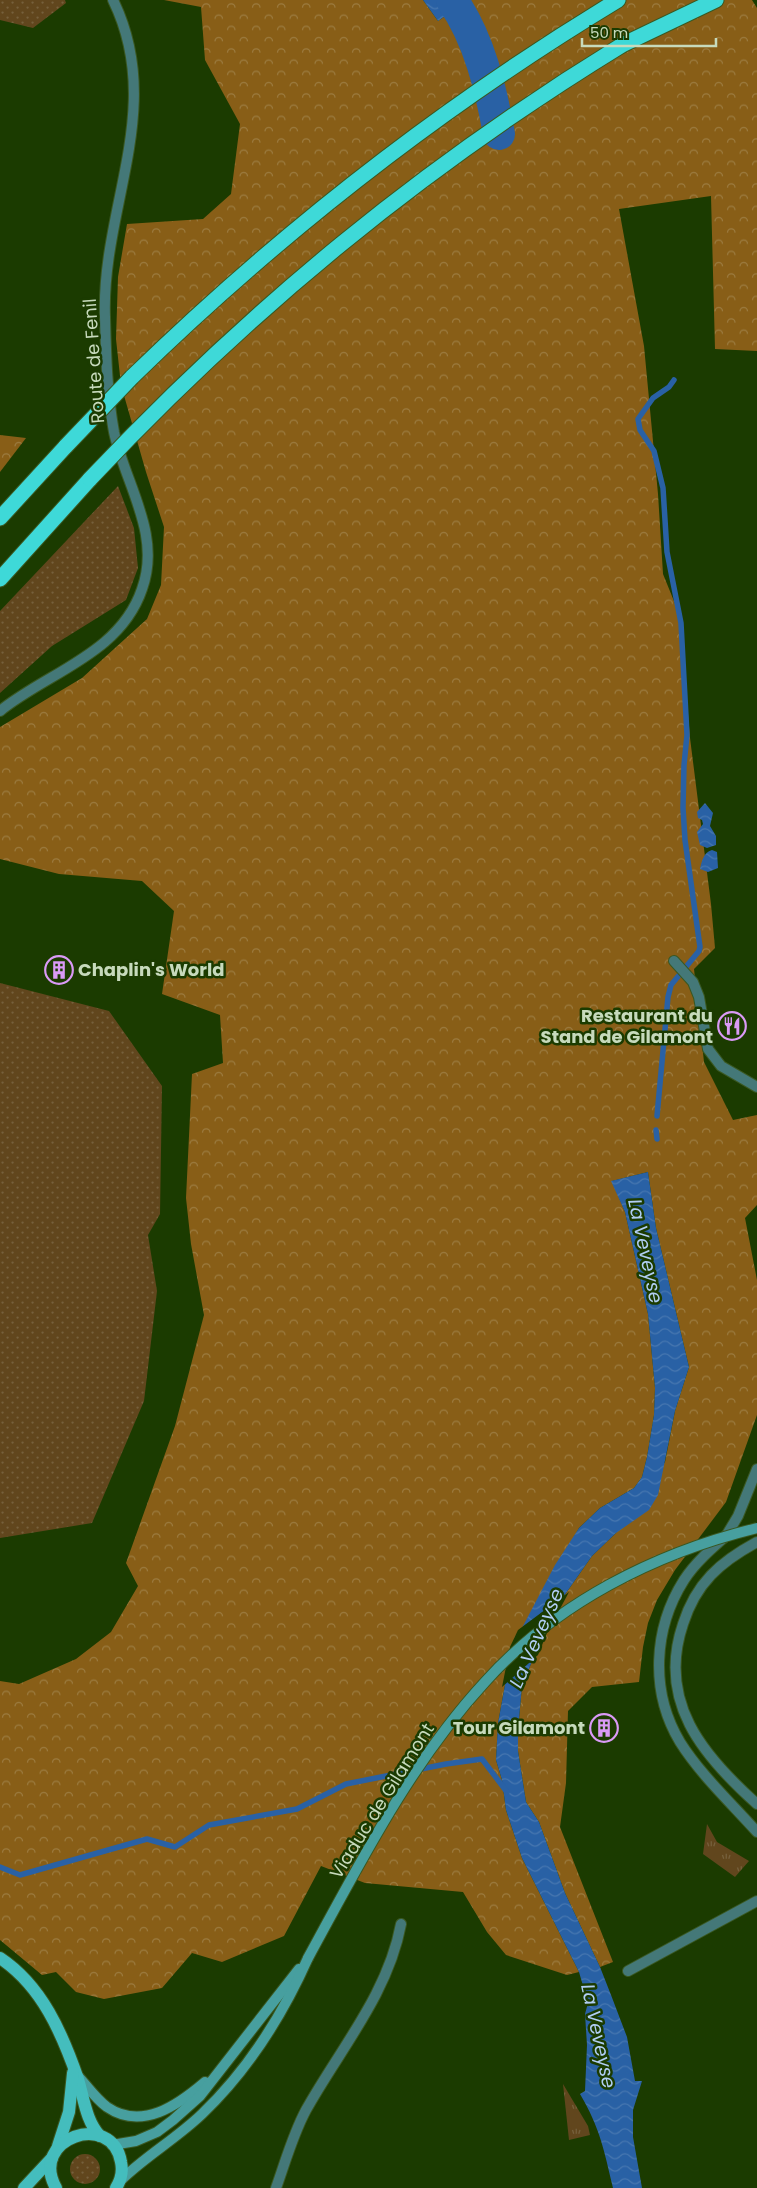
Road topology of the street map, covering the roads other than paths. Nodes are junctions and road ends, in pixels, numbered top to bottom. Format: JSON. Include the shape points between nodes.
{"nodes":[{"id":1,"x":113,"y":0,"type":"edge"},
{"id":2,"x":618,"y":0,"type":"edge"},
{"id":3,"x":701,"y":0,"type":"edge"},
{"id":4,"x":716,"y":0,"type":"edge"},
{"id":5,"x":622,"y":45,"type":"junction"},
{"id":6,"x":0,"y":518,"type":"edge"},
{"id":7,"x":0,"y":578,"type":"edge"},
{"id":8,"x":0,"y":711,"type":"edge"},
{"id":9,"x":676,"y":963,"type":"dead end"},
{"id":10,"x":757,"y":1087,"type":"edge"},
{"id":11,"x":757,"y":1469,"type":"edge"},
{"id":12,"x":757,"y":1523,"type":"edge"},
{"id":13,"x":757,"y":1528,"type":"edge"},
{"id":14,"x":726,"y":1536,"type":"junction"},
{"id":15,"x":757,"y":1542,"type":"edge"},
{"id":16,"x":757,"y":1804,"type":"edge"},
{"id":17,"x":757,"y":1832,"type":"edge"},
{"id":18,"x":757,"y":1902,"type":"edge"},
{"id":19,"x":401,"y":1924,"type":"dead end"},
{"id":20,"x":0,"y":1958,"type":"edge"},
{"id":21,"x":308,"y":1958,"type":"junction"},
{"id":22,"x":628,"y":1971,"type":"dead end"},
{"id":23,"x":73,"y":2068,"type":"junction"},
{"id":24,"x":219,"y":2070,"type":"junction"},
{"id":25,"x":100,"y":2136,"type":"junction"},
{"id":26,"x":112,"y":2145,"type":"junction"},
{"id":27,"x":55,"y":2152,"type":"junction"},
{"id":28,"x":117,"y":2186,"type":"edge"},
{"id":29,"x":24,"y":2188,"type":"edge"},
{"id":30,"x":56,"y":2188,"type":"edge"},
{"id":31,"x":276,"y":2188,"type":"edge"}],
"edges":[{"from":1,"to":8,"type":"street","name":"Route de Fenil","via":[[120,14],[131,58],[135,92],[132,132],[104,298],[107,378],[115,434],[143,521],[146,579],[132,612],[100,647]]},
{"from":2,"to":6,"type":"highway","bridge":true,"via":[[467,97],[309,217],[199,312],[132,377]]},
{"from":3,"to":5,"type":"highway"},
{"from":4,"to":5,"type":"highway"},
{"from":5,"to":7,"type":"highway","bridge":true,"via":[[473,142],[357,230],[283,292],[211,358],[90,479]]},
{"from":9,"to":10,"type":"street","via":[[693,982],[708,1049],[721,1066]]},
{"from":11,"to":14,"type":"street"},
{"from":12,"to":14,"type":"street"},
{"from":13,"to":21,"type":"main road","name":"Viaduc de Gilamont","bridge":true,"via":[[716,1538],[624,1576],[556,1619],[520,1648],[492,1675],[430,1750],[381,1827]]},
{"from":14,"to":17,"type":"street","via":[[697,1563],[672,1602],[661,1634],[660,1682],[664,1703],[680,1742]]},
{"from":15,"to":16,"type":"street","via":[[722,1563],[696,1593],[686,1613],[675,1658],[675,1684],[685,1716],[704,1748],[728,1777]]},
{"from":18,"to":22,"type":"street"},
{"from":19,"to":31,"type":"street","via":[[396,1949],[364,2016],[305,2111]]},
{"from":20,"to":23,"type":"main road","via":[[34,1990],[50,2014]]},
{"from":21,"to":24,"type":"main road","name":"Viaduc de Gilamont"},
{"from":21,"to":28,"type":"main road","name":"Viaduc de Gilamont","via":[[292,1993],[241,2073],[201,2115]]},
{"from":23,"to":24,"type":"main road","via":[[108,2108],[138,2116],[170,2109]]},
{"from":23,"to":25,"type":"main road","via":[[92,2126]]},
{"from":23,"to":27,"type":"main road","via":[[69,2112]]},
{"from":24,"to":26,"type":"main road","name":"Viaduc de Gilamont","via":[[200,2096],[162,2129],[136,2141]]},
{"from":25,"to":26,"type":"main road"},
{"from":25,"to":27,"type":"main road","via":[[77,2135]]},
{"from":26,"to":28,"type":"main road","via":[[121,2164]]},
{"from":27,"to":29,"type":"main road"},
{"from":27,"to":30,"type":"main road","via":[[51,2174]]}]}
